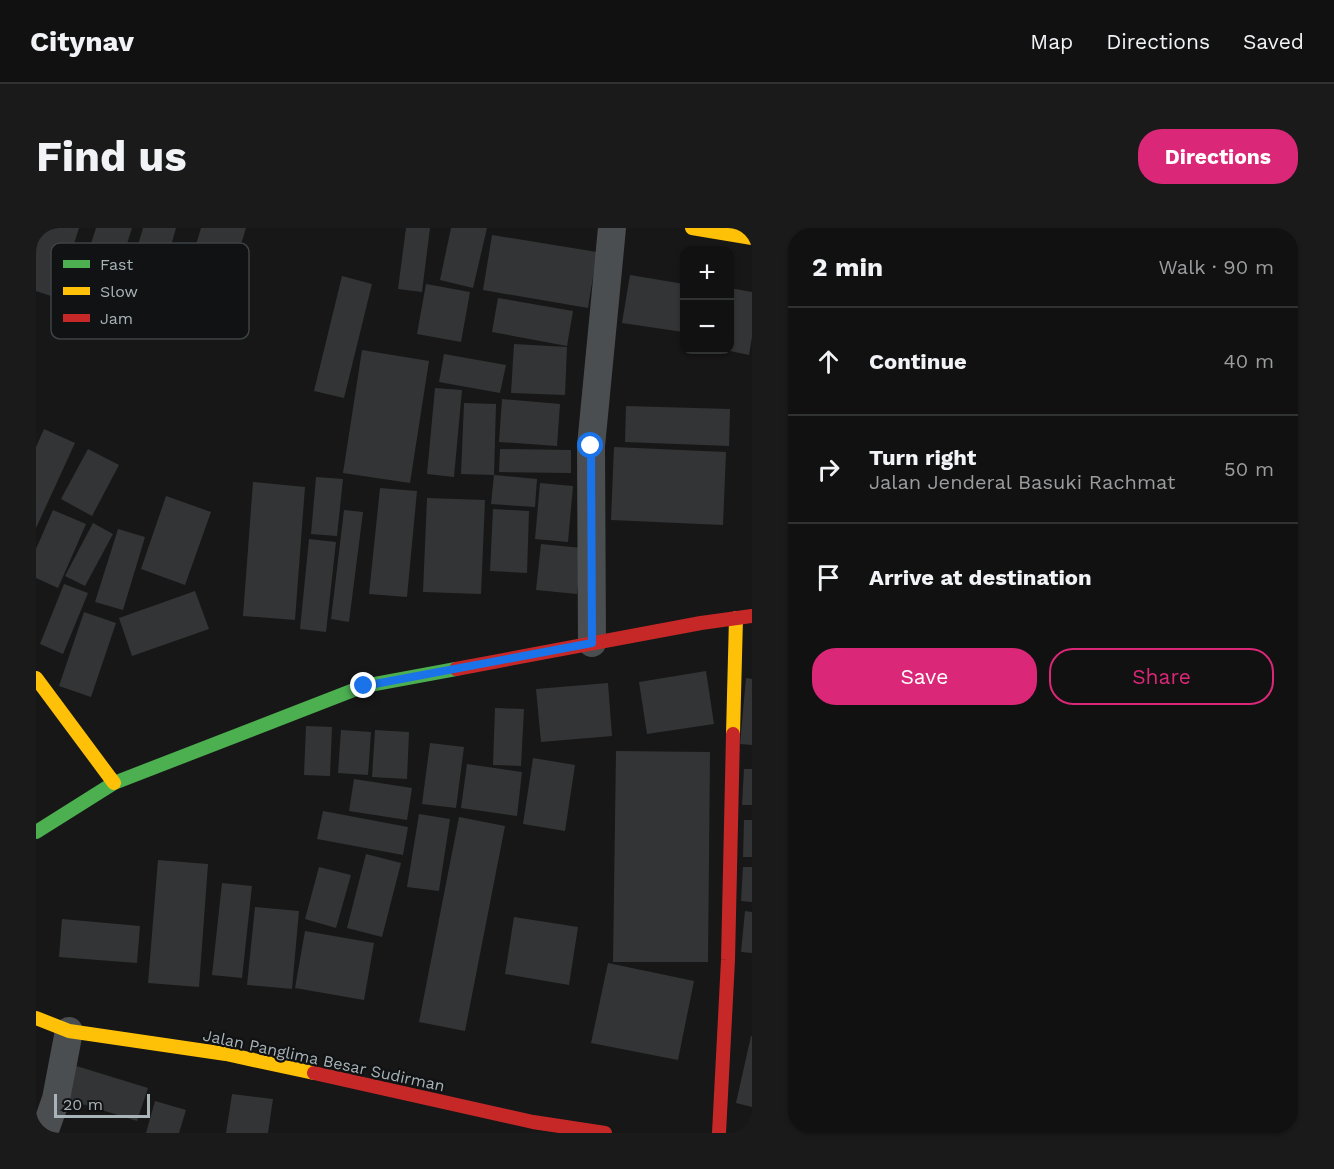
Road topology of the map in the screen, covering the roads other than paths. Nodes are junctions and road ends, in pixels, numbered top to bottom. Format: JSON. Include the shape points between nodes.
{"nodes":[{"id":1,"x":612,"y":228,"type":"edge"},
{"id":2,"x":692,"y":228,"type":"edge"},
{"id":3,"x":752,"y":237,"type":"edge"},
{"id":4,"x":752,"y":616,"type":"edge"},
{"id":5,"x":736,"y":618,"type":"junction"},
{"id":6,"x":592,"y":643,"type":"junction"},
{"id":7,"x":36,"y":678,"type":"edge"},
{"id":8,"x":114,"y":783,"type":"junction"},
{"id":9,"x":36,"y":832,"type":"edge"},
{"id":10,"x":36,"y":1018,"type":"edge"},
{"id":11,"x":69,"y":1031,"type":"junction"},
{"id":12,"x":532,"y":1127,"type":"edge"},
{"id":13,"x":44,"y":1133,"type":"edge"},
{"id":14,"x":605,"y":1133,"type":"edge"},
{"id":15,"x":720,"y":1133,"type":"edge"}],
"edges":[{"from":1,"to":6,"type":"street","via":[[591,446]]},
{"from":2,"to":3,"type":"main road"},
{"from":4,"to":5,"type":"main road"},
{"from":5,"to":6,"type":"main road"},
{"from":5,"to":15,"type":"main road"},
{"from":6,"to":8,"type":"main road","via":[[364,686]]},
{"from":7,"to":8,"type":"main road"},
{"from":8,"to":9,"type":"main road"},
{"from":10,"to":11,"type":"main road","name":"Jalan Panglima Besar Sudirman"},
{"from":11,"to":12,"type":"main road","name":"Jalan Panglima Besar Sudirman","via":[[226,1054]]},
{"from":11,"to":13,"type":"street","via":[[56,1099]]},
{"from":12,"to":14,"type":"main road","name":"Jalan Panglima Besar Sudirman"}]}
